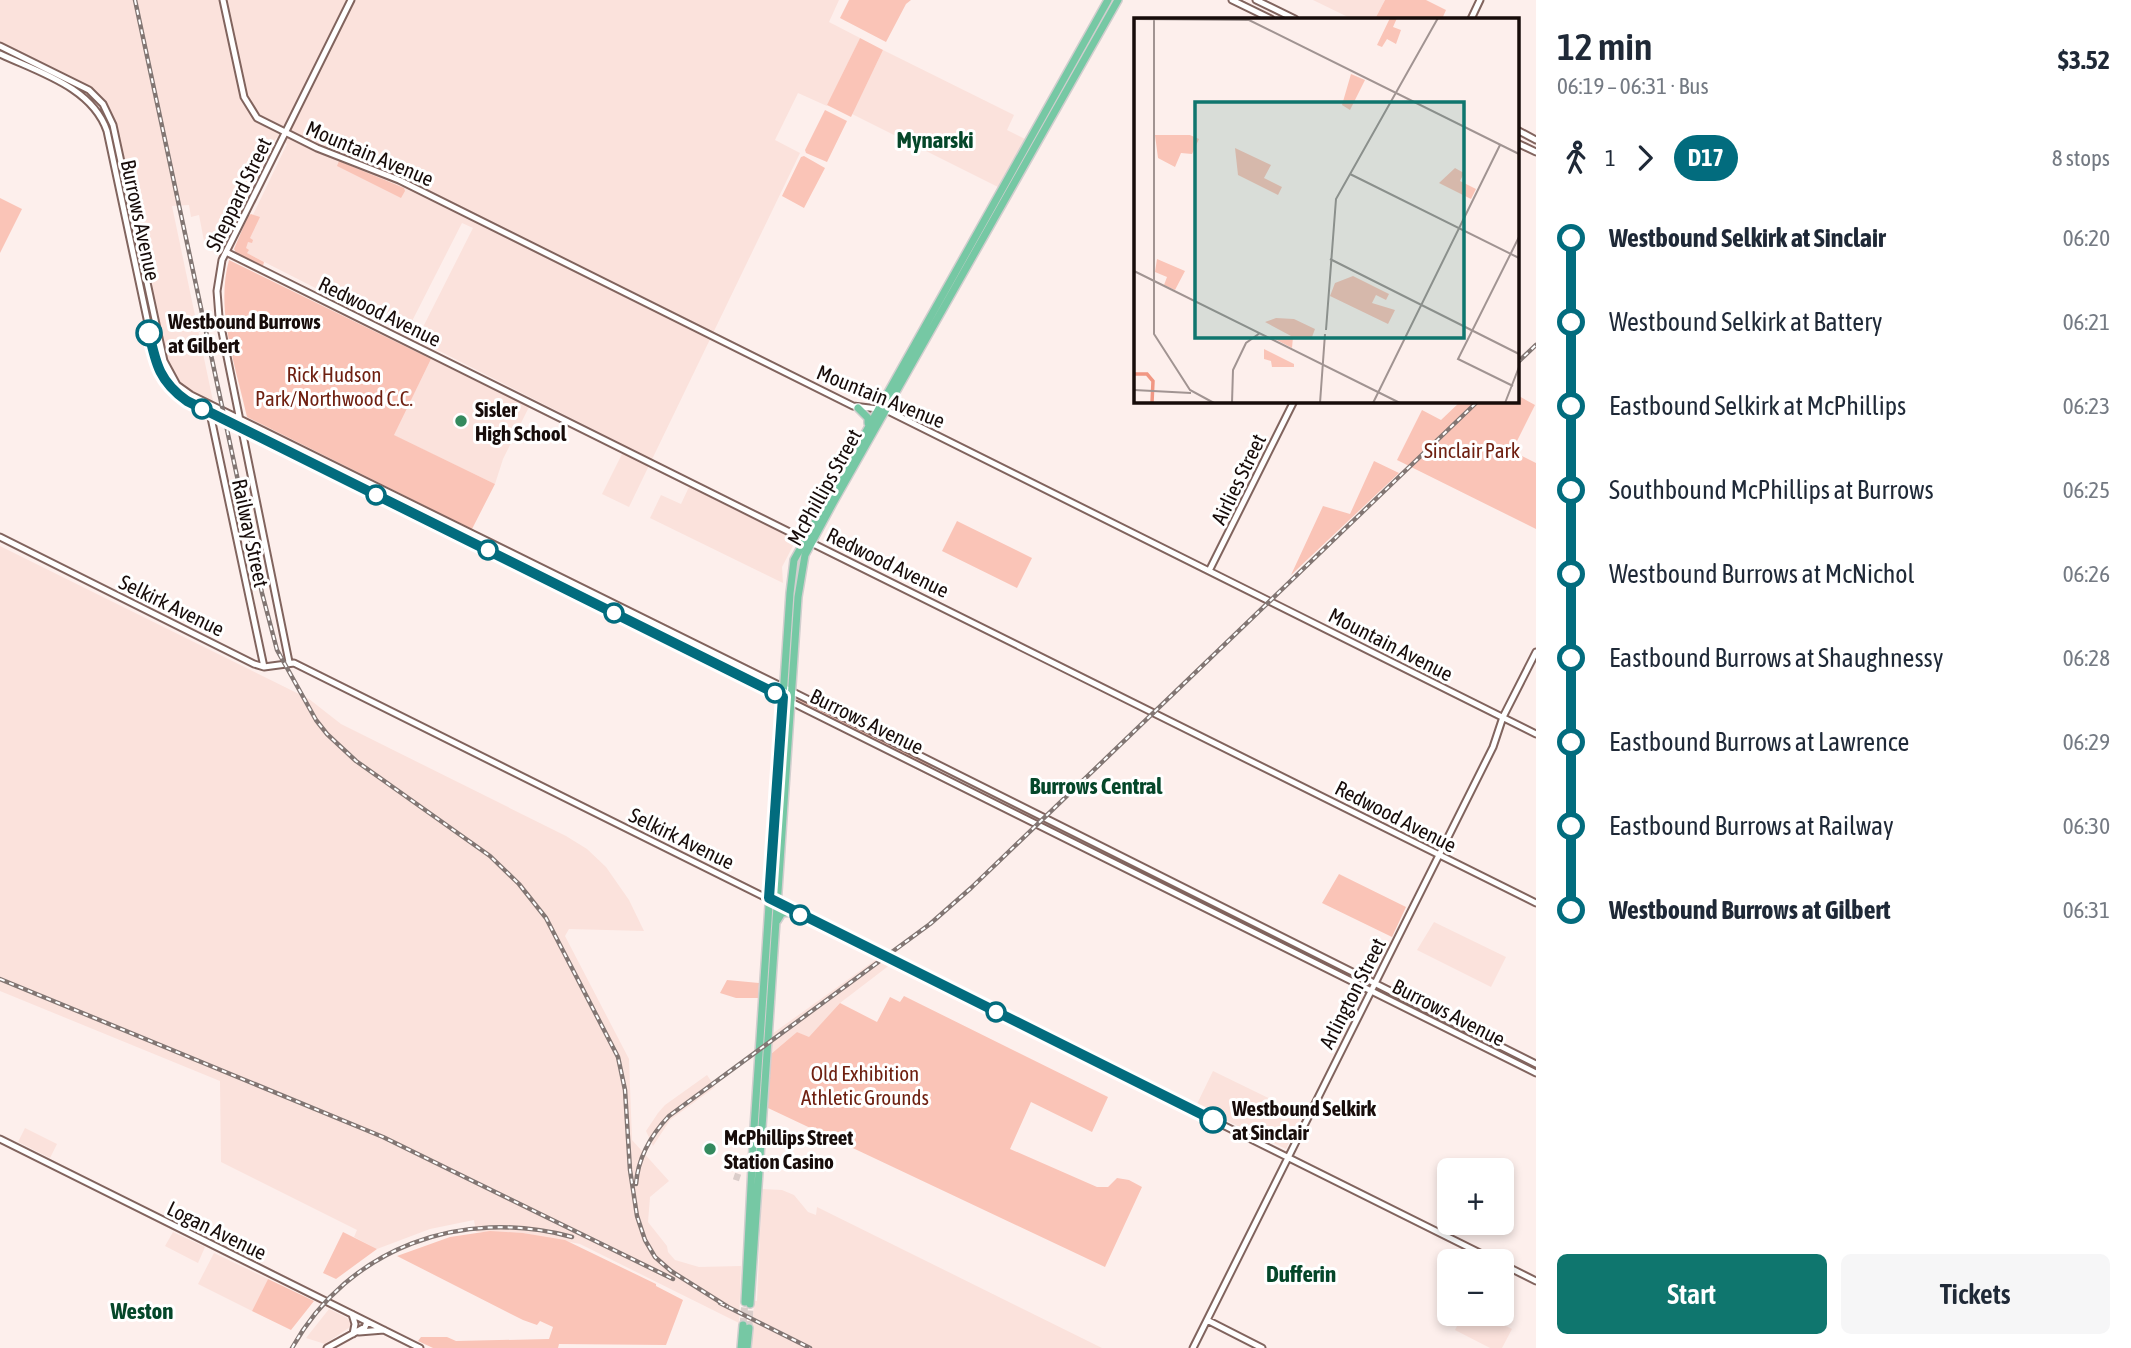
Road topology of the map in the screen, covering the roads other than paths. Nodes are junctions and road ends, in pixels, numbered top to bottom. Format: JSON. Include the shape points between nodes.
{"nodes":[{"id":1,"x":223,"y":0,"type":"edge"},
{"id":2,"x":351,"y":0,"type":"edge"},
{"id":3,"x":1108,"y":0,"type":"edge"},
{"id":4,"x":1118,"y":0,"type":"edge"},
{"id":5,"x":1232,"y":0,"type":"edge"},
{"id":6,"x":1256,"y":0,"type":"edge"},
{"id":7,"x":1480,"y":0,"type":"edge"},
{"id":8,"x":1268,"y":18,"type":"edge"},
{"id":9,"x":1293,"y":18,"type":"edge"},
{"id":10,"x":1471,"y":18,"type":"edge"},
{"id":11,"x":0,"y":46,"type":"edge"},
{"id":12,"x":0,"y":54,"type":"edge"},
{"id":13,"x":1518,"y":131,"type":"edge"},
{"id":14,"x":285,"y":134,"type":"junction"},
{"id":15,"x":1536,"y":140,"type":"edge"},
{"id":16,"x":1518,"y":143,"type":"edge"},
{"id":17,"x":1536,"y":152,"type":"edge"},
{"id":18,"x":226,"y":251,"type":"junction"},
{"id":19,"x":1294,"y":402,"type":"edge"},
{"id":20,"x":858,"y":408,"type":"junction"},
{"id":21,"x":211,"y":409,"type":"junction"},
{"id":22,"x":882,"y":410,"type":"junction"},
{"id":23,"x":240,"y":420,"type":"junction"},
{"id":24,"x":869,"y":426,"type":"junction"},
{"id":25,"x":242,"y":428,"type":"junction"},
{"id":26,"x":0,"y":537,"type":"edge"},
{"id":27,"x":808,"y":540,"type":"junction"},
{"id":28,"x":1209,"y":571,"type":"junction"},
{"id":29,"x":1536,"y":652,"type":"edge"},
{"id":30,"x":289,"y":662,"type":"junction"},
{"id":31,"x":264,"y":667,"type":"junction"},
{"id":32,"x":787,"y":690,"type":"junction"},
{"id":33,"x":787,"y":699,"type":"junction"},
{"id":34,"x":1503,"y":717,"type":"junction"},
{"id":35,"x":1536,"y":734,"type":"edge"},
{"id":36,"x":1439,"y":855,"type":"junction"},
{"id":37,"x":769,"y":898,"type":"junction"},
{"id":38,"x":1536,"y":903,"type":"edge"},
{"id":39,"x":777,"y":904,"type":"junction"},
{"id":40,"x":795,"y":912,"type":"junction"},
{"id":41,"x":775,"y":925,"type":"junction"},
{"id":42,"x":769,"y":953,"type":"junction"},
{"id":43,"x":1375,"y":983,"type":"junction"},
{"id":44,"x":1371,"y":990,"type":"junction"},
{"id":45,"x":1536,"y":1064,"type":"edge"},
{"id":46,"x":1536,"y":1073,"type":"edge"},
{"id":47,"x":758,"y":1128,"type":"junction"},
{"id":48,"x":0,"y":1139,"type":"edge"},
{"id":49,"x":1288,"y":1157,"type":"junction"},
{"id":50,"x":743,"y":1180,"type":"tunnel mouth"},
{"id":51,"x":750,"y":1190,"type":"junction"},
{"id":52,"x":1472,"y":1249,"type":"edge"},
{"id":53,"x":1514,"y":1270,"type":"edge"},
{"id":54,"x":1536,"y":1281,"type":"edge"},
{"id":55,"x":352,"y":1314,"type":"junction"},
{"id":56,"x":1207,"y":1320,"type":"junction"},
{"id":57,"x":367,"y":1322,"type":"junction"},
{"id":58,"x":384,"y":1330,"type":"junction"},
{"id":59,"x":353,"y":1334,"type":"junction"},
{"id":60,"x":340,"y":1341,"type":"junction"},
{"id":61,"x":327,"y":1348,"type":"edge"},
{"id":62,"x":337,"y":1348,"type":"edge"},
{"id":63,"x":421,"y":1348,"type":"edge"},
{"id":64,"x":741,"y":1348,"type":"edge"},
{"id":65,"x":747,"y":1348,"type":"edge"},
{"id":66,"x":1193,"y":1348,"type":"edge"},
{"id":67,"x":1262,"y":1348,"type":"edge"}],
"edges":[{"from":1,"to":14,"type":"street","name":"Mountain Avenue","via":[[247,105],[257,118]]},
{"from":2,"to":14,"type":"street","name":"Sheppard Street"},
{"from":3,"to":22,"type":"main road","name":"McPhillips Street"},
{"from":4,"to":22,"type":"main road","name":"McPhillips Street"},
{"from":5,"to":8,"type":"street"},
{"from":6,"to":9,"type":"street"},
{"from":7,"to":10,"type":"street"},
{"from":11,"to":21,"type":"street","name":"Burrows Avenue","via":[[89,90],[107,112],[163,361],[177,385]]},
{"from":12,"to":21,"type":"street","name":"Burrows Avenue","via":[[76,91],[100,115],[162,378],[172,390]]},
{"from":13,"to":15,"type":"street"},
{"from":14,"to":18,"type":"street","name":"Sheppard Street"},
{"from":14,"to":20,"type":"street","name":"Mountain Avenue","via":[[399,180]]},
{"from":16,"to":17,"type":"street"},
{"from":18,"to":23,"type":"street","name":"Sheppard Street","via":[[219,269],[217,307]]},
{"from":18,"to":27,"type":"street","name":"Redwood Avenue"},
{"from":19,"to":28,"type":"street","name":"Airlies Street"},
{"from":20,"to":22,"type":"street","name":"Mountain Avenue"},
{"from":20,"to":24,"type":"main road"},
{"from":21,"to":23,"type":"street","name":"Burrows Avenue"},
{"from":21,"to":25,"type":"street","name":"Burrows Avenue"},
{"from":21,"to":31,"type":"street","name":"Railway Street"},
{"from":22,"to":24,"type":"main road","name":"McPhillips Street"},
{"from":22,"to":27,"type":"main road","name":"McPhillips Street"},
{"from":22,"to":28,"type":"street","name":"Mountain Avenue"},
{"from":23,"to":25,"type":"street","name":"Sheppard Street"},
{"from":23,"to":32,"type":"street","name":"Burrows Avenue"},
{"from":24,"to":27,"type":"main road","name":"McPhillips Street"},
{"from":25,"to":30,"type":"street","name":"Sheppard Street"},
{"from":25,"to":33,"type":"street","name":"Burrows Avenue"},
{"from":26,"to":31,"type":"street","name":"Selkirk Avenue"},
{"from":27,"to":32,"type":"main road","name":"McPhillips Street","via":[[796,554],[793,568]]},
{"from":27,"to":36,"type":"street","name":"Redwood Avenue"},
{"from":28,"to":34,"type":"street","name":"Mountain Avenue"},
{"from":29,"to":34,"type":"street","name":"Arlington Street"},
{"from":30,"to":31,"type":"street"},
{"from":30,"to":37,"type":"street","name":"Selkirk Avenue"},
{"from":32,"to":33,"type":"main road","name":"McPhillips Street"},
{"from":32,"to":43,"type":"street","name":"Burrows Avenue"},
{"from":33,"to":37,"type":"main road","name":"McPhillips Street"},
{"from":33,"to":39,"type":"main road","name":"McPhillips Street"},
{"from":33,"to":44,"type":"street","name":"Burrows Avenue"},
{"from":34,"to":35,"type":"street","name":"Mountain Avenue"},
{"from":34,"to":36,"type":"street","name":"Arlington Street","via":[[1493,747]]},
{"from":36,"to":38,"type":"street","name":"Redwood Avenue"},
{"from":36,"to":43,"type":"street","name":"Arlington Street"},
{"from":37,"to":39,"type":"street","name":"Selkirk Avenue"},
{"from":37,"to":42,"type":"main road","name":"McPhillips Street"},
{"from":39,"to":40,"type":"street","name":"Selkirk Avenue"},
{"from":39,"to":41,"type":"main road","name":"McPhillips Street"},
{"from":40,"to":41,"type":"main road","via":[[782,913]]},
{"from":40,"to":49,"type":"street","name":"Selkirk Avenue"},
{"from":41,"to":42,"type":"main road","name":"McPhillips Street"},
{"from":42,"to":47,"type":"main road","name":"McPhillips Street"},
{"from":43,"to":44,"type":"street","name":"Arlington Street"},
{"from":43,"to":45,"type":"street","name":"Burrows Avenue"},
{"from":44,"to":46,"type":"street","name":"Burrows Avenue"},
{"from":44,"to":49,"type":"street","name":"Arlington Street"},
{"from":47,"to":51,"type":"main road","name":"McPhillips Street"},
{"from":47,"to":51,"type":"main road","name":"McPhillips Street","via":[[747,1303]]},
{"from":48,"to":55,"type":"street","name":"Logan Avenue"},
{"from":49,"to":52,"type":"street","name":"Selkirk Avenue"},
{"from":49,"to":56,"type":"street","name":"Arlington Street"},
{"from":50,"to":51,"type":"main road"},
{"from":53,"to":54,"type":"street","name":"Selkirk Avenue"},
{"from":55,"to":57,"type":"street","name":"Logan Avenue"},
{"from":55,"to":59,"type":"street"},
{"from":56,"to":66,"type":"street","name":"Arlington Street"},
{"from":56,"to":67,"type":"street"},
{"from":57,"to":58,"type":"street","name":"Logan Avenue"},
{"from":57,"to":59,"type":"street"},
{"from":58,"to":59,"type":"street"},
{"from":58,"to":63,"type":"street","name":"Logan Avenue"},
{"from":59,"to":60,"type":"street"},
{"from":60,"to":61,"type":"street"},
{"from":60,"to":62,"type":"street"},
{"from":64,"to":65,"type":"main road","via":[[746,1327]]}]}
